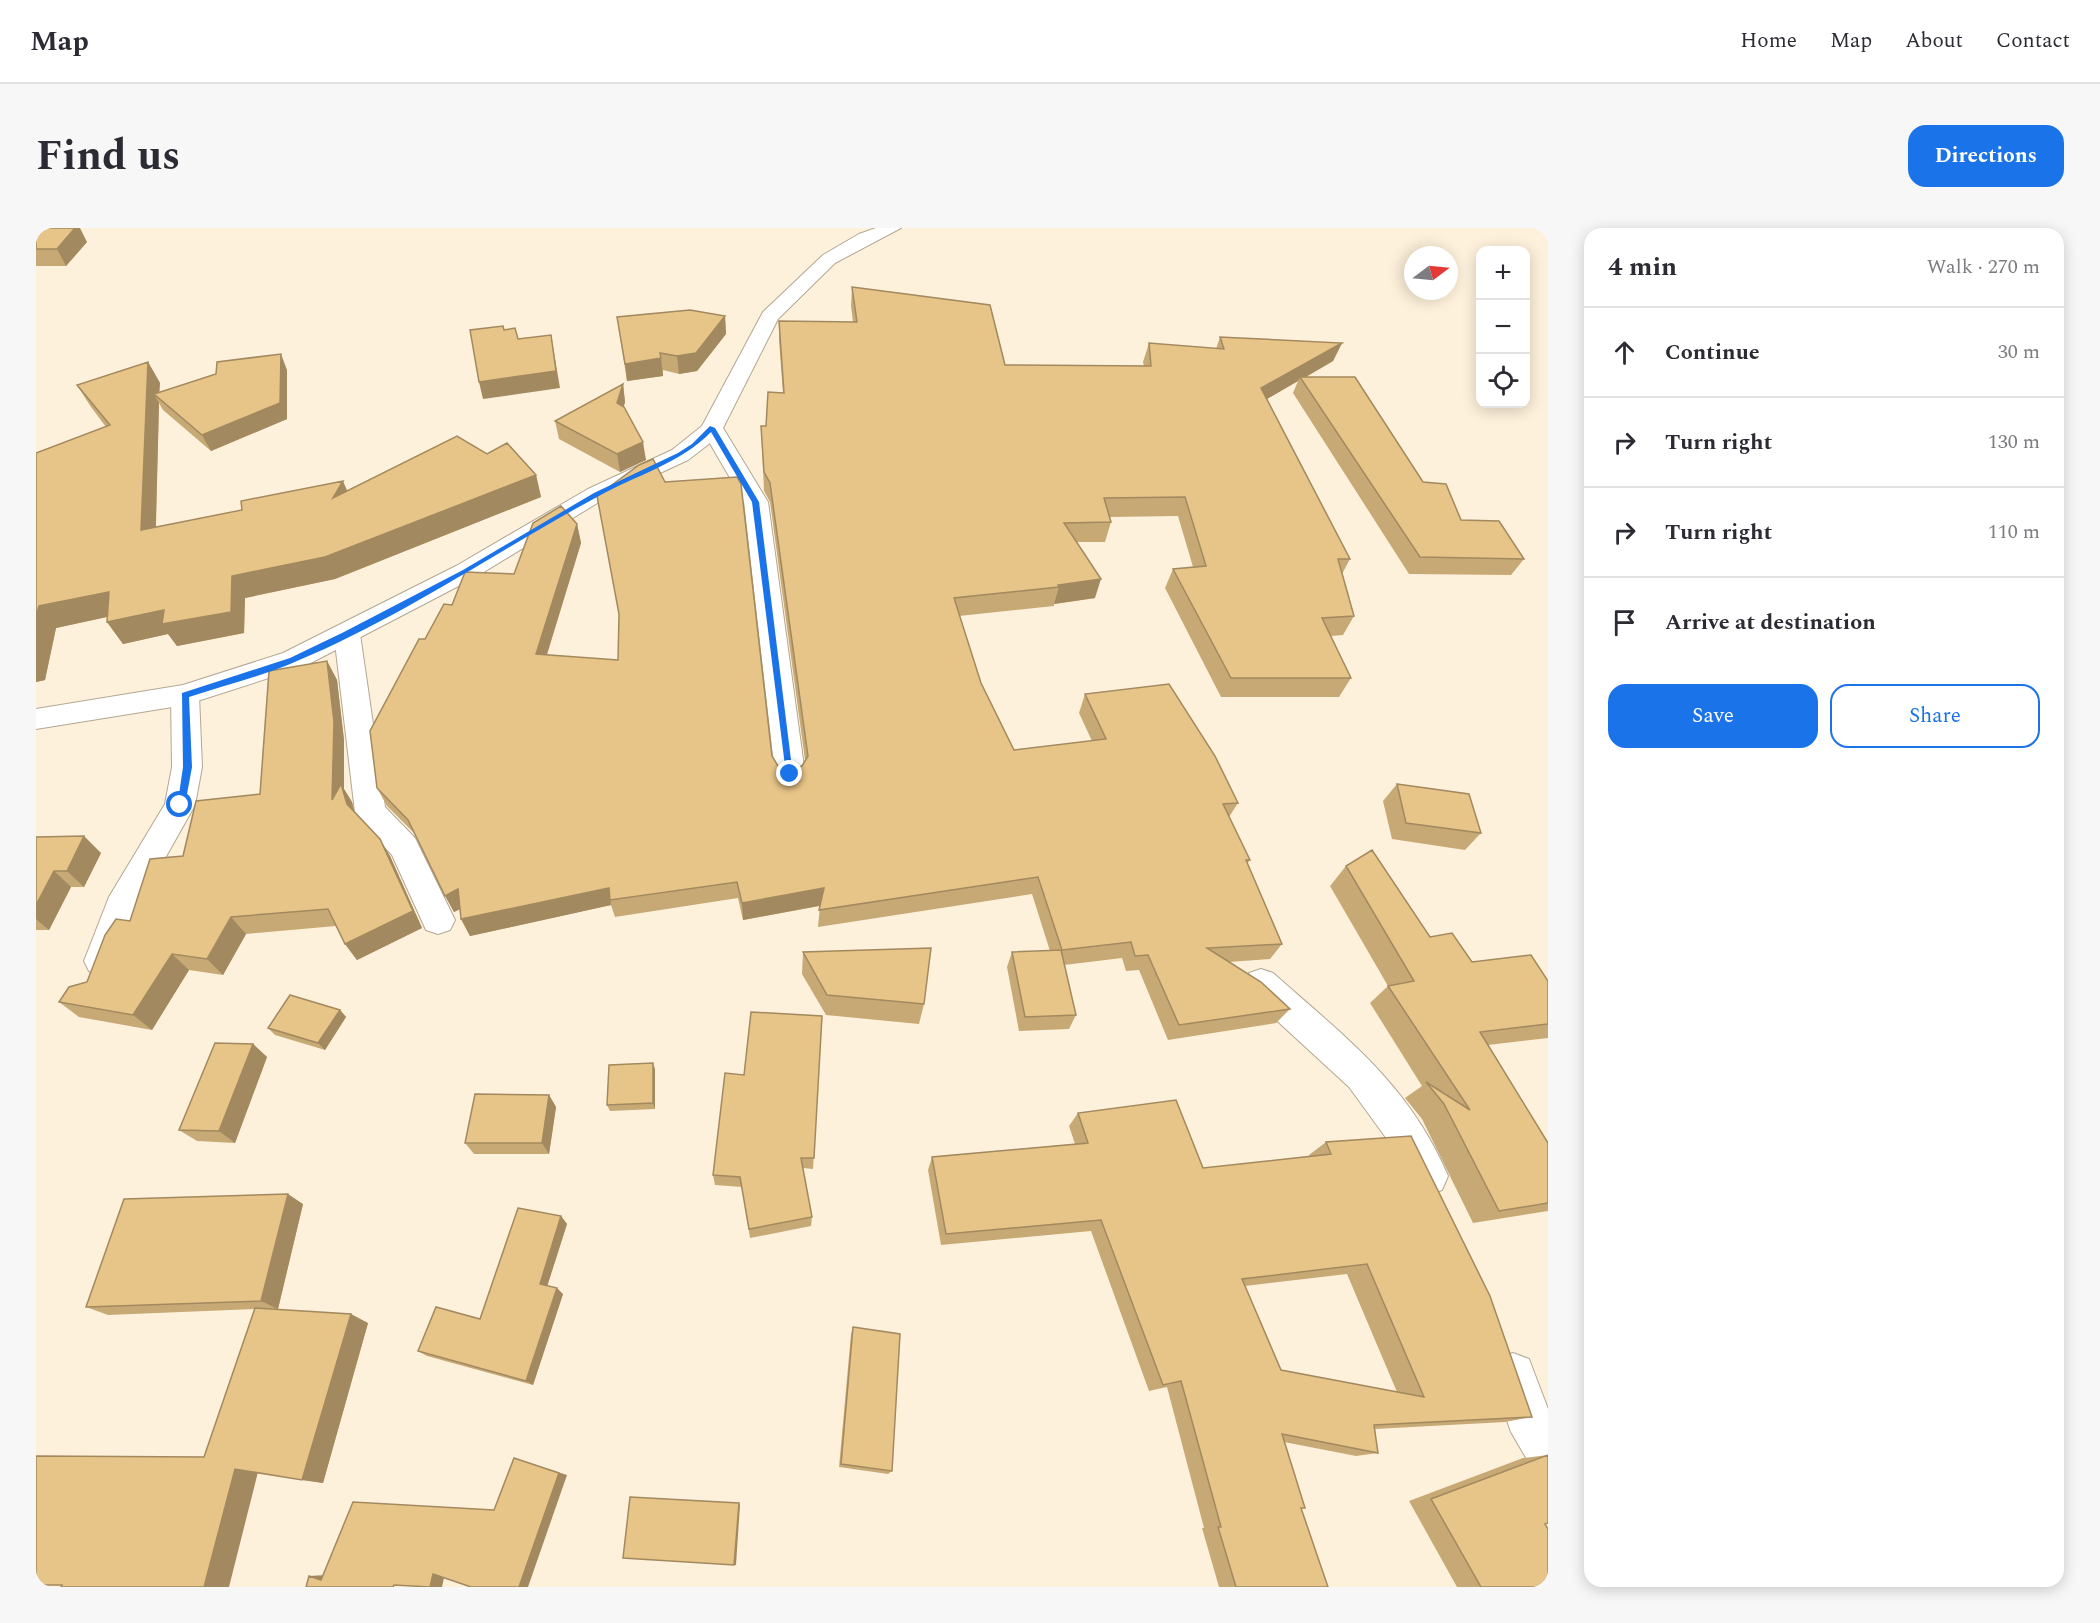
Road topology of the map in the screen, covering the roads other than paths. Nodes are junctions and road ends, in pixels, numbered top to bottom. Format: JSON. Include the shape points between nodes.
{"nodes":[{"id":1,"x":892,"y":228,"type":"edge"},
{"id":2,"x":712,"y":428,"type":"junction"},
{"id":3,"x":347,"y":634,"type":"junction"},
{"id":4,"x":185,"y":695,"type":"junction"},
{"id":5,"x":36,"y":719,"type":"edge"},
{"id":6,"x":790,"y":774,"type":"edge"},
{"id":7,"x":438,"y":920,"type":"dead end"},
{"id":8,"x":1261,"y":984,"type":"edge"},
{"id":9,"x":92,"y":986,"type":"edge"},
{"id":10,"x":1443,"y":1205,"type":"edge"},
{"id":11,"x":1501,"y":1341,"type":"edge"},
{"id":12,"x":1548,"y":1452,"type":"edge"}],
"edges":[{"from":1,"to":2,"type":"street","via":[[829,259],[770,316]]},
{"from":2,"to":3,"type":"street","via":[[680,455],[596,494],[465,572]]},
{"from":2,"to":6,"type":"street","via":[[756,502]]},
{"from":3,"to":4,"type":"street","via":[[293,660]]},
{"from":3,"to":7,"type":"street","via":[[370,812],[404,847]]},
{"from":4,"to":5,"type":"street"},
{"from":4,"to":9,"type":"street","via":[[188,767],[180,805],[121,907]]},
{"from":8,"to":10,"type":"street","via":[[1362,1075],[1406,1133]]},
{"from":11,"to":12,"type":"street","via":[[1527,1416]]}]}
